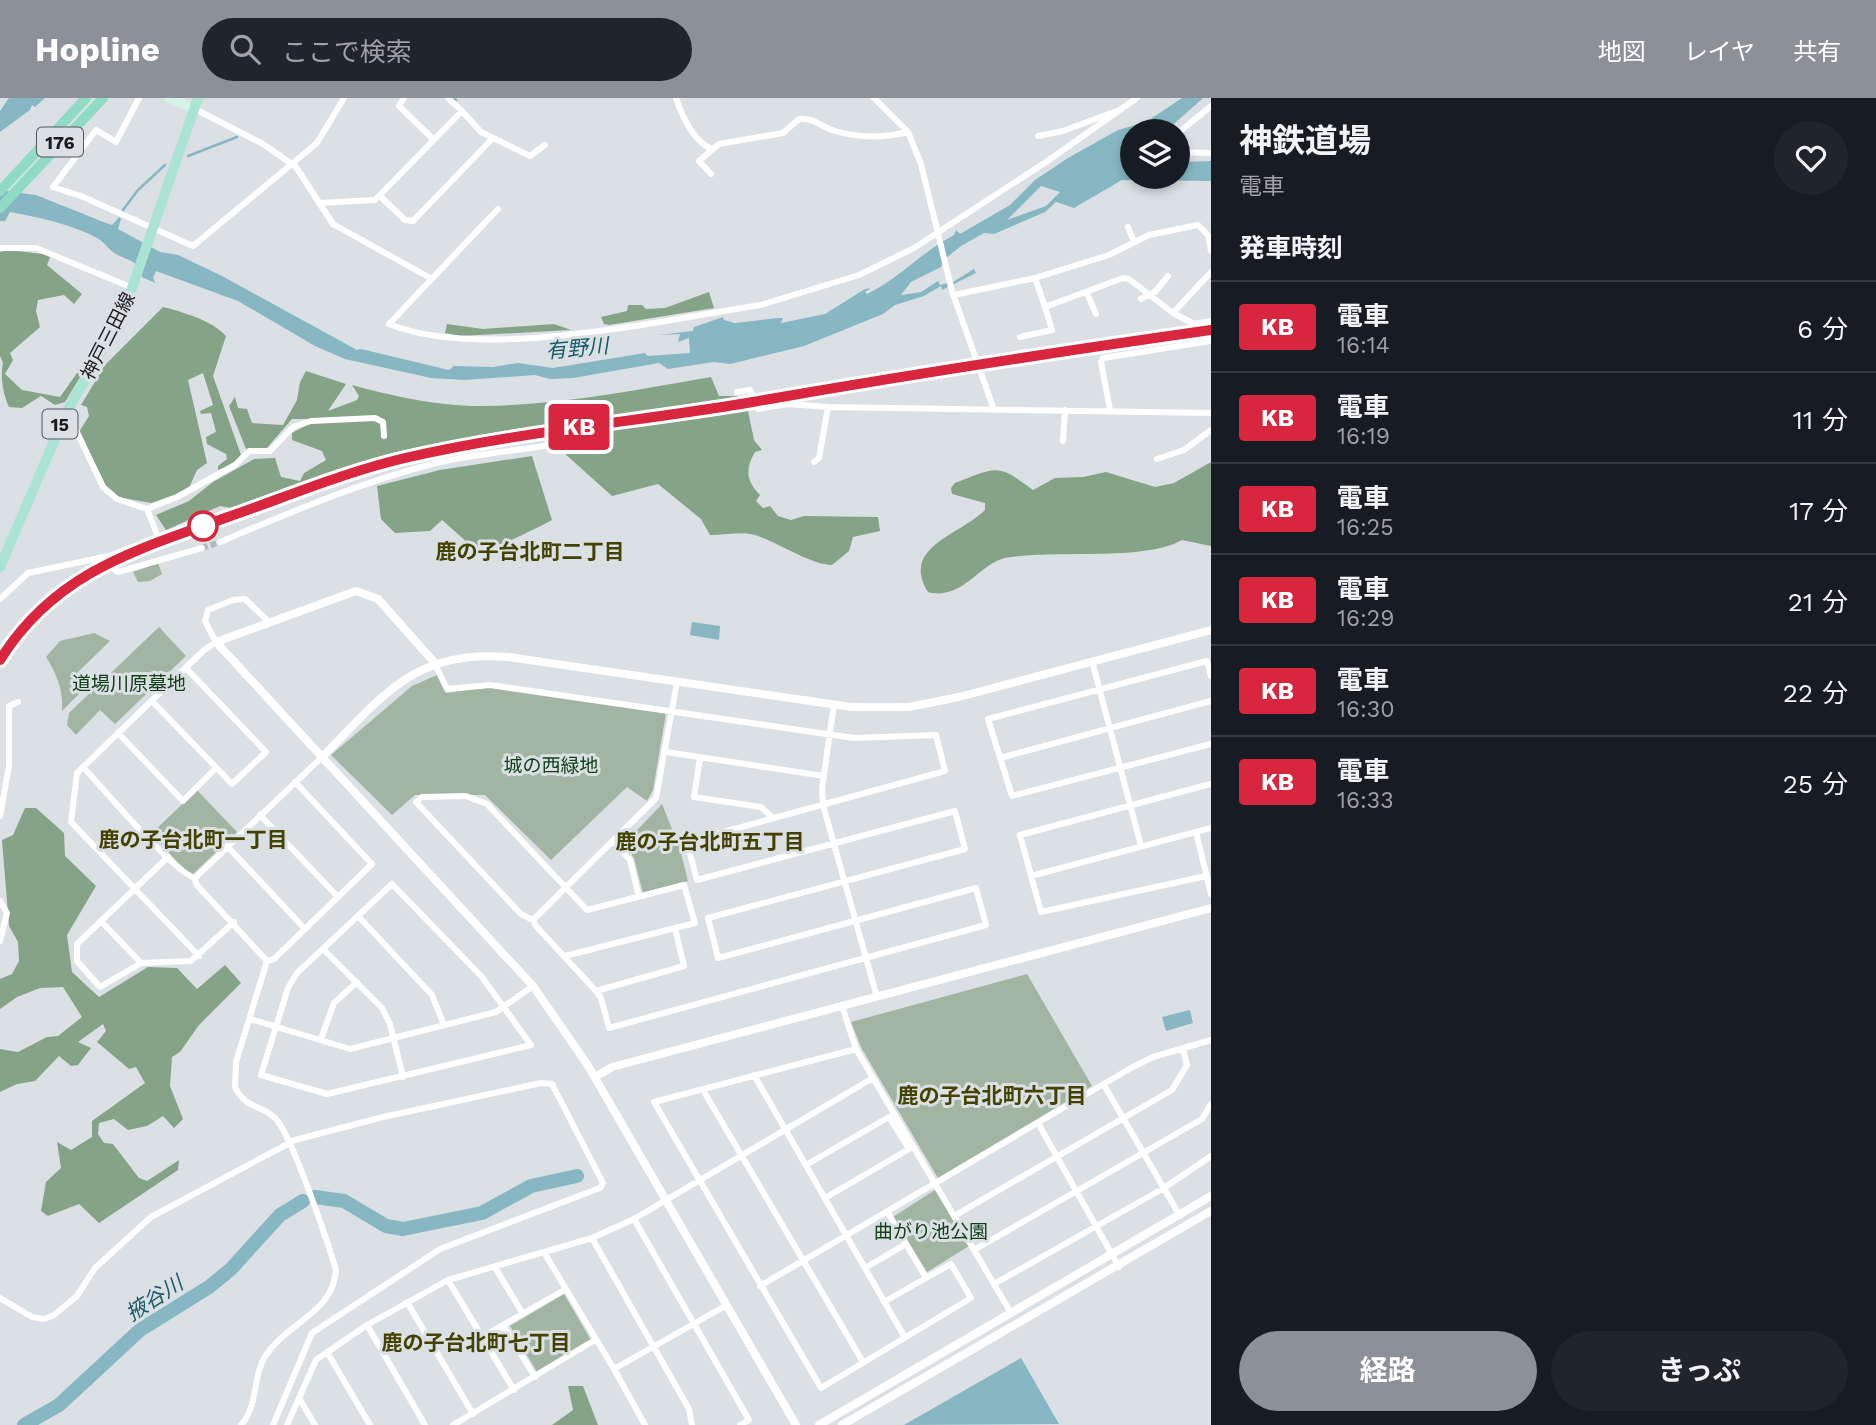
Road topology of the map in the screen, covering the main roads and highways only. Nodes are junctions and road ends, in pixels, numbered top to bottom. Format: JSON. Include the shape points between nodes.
{"nodes":[{"id":1,"x":86,"y":98,"type":"edge"},
{"id":2,"x":103,"y":98,"type":"edge"},
{"id":3,"x":169,"y":98,"type":"edge"},
{"id":4,"x":198,"y":98,"type":"edge"},
{"id":5,"x":195,"y":109,"type":"junction"},
{"id":6,"x":13,"y":184,"type":"junction"},
{"id":7,"x":0,"y":191,"type":"edge"},
{"id":8,"x":0,"y":208,"type":"edge"},
{"id":9,"x":0,"y":567,"type":"edge"}],
"edges":[{"from":1,"to":6,"type":"highway","number":"176"},
{"from":2,"to":6,"type":"highway","number":"176"},
{"from":3,"to":5,"type":"main road"},
{"from":4,"to":5,"type":"main road","name":"神戸三田線","number":"15"},
{"from":5,"to":9,"type":"main road","name":"神戸三田線","number":"15","via":[[133,288],[111,338],[67,411]]},
{"from":6,"to":7,"type":"highway","number":"176"},
{"from":6,"to":8,"type":"highway","number":"176"}]}
